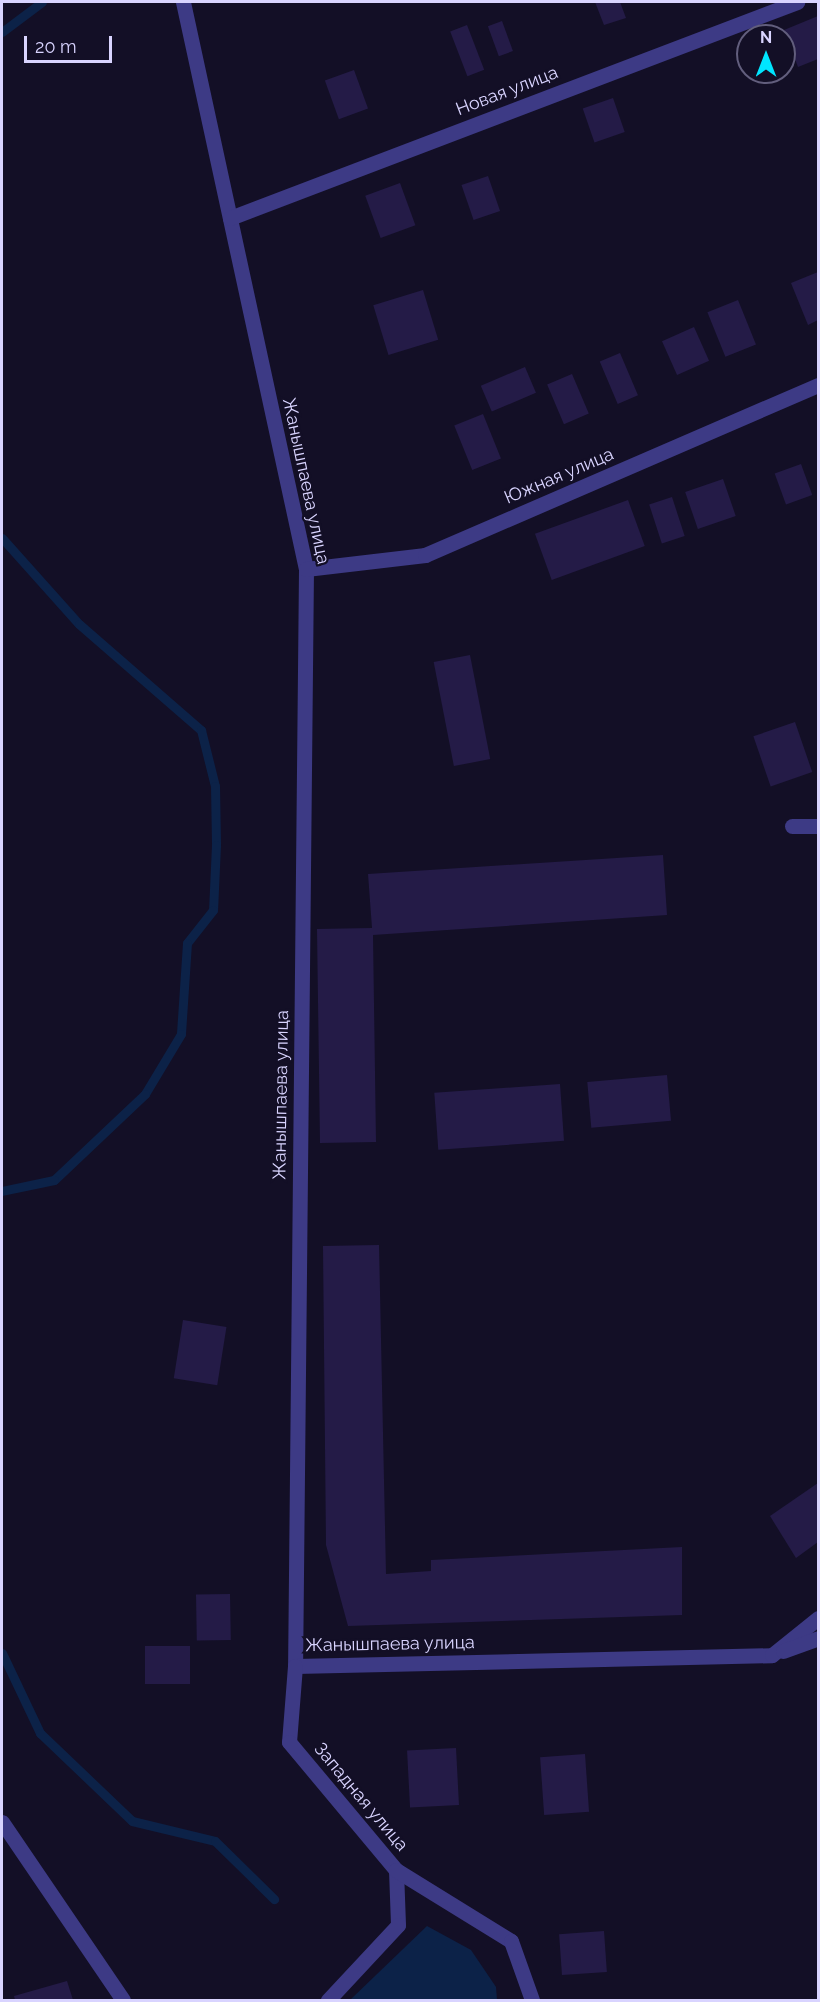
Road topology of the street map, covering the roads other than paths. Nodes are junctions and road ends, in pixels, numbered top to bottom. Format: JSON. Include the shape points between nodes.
{"nodes":[{"id":1,"x":183,"y":2,"type":"edge"},
{"id":2,"x":797,"y":2,"type":"edge"},
{"id":3,"x":230,"y":218,"type":"junction"},
{"id":4,"x":819,"y":385,"type":"edge"},
{"id":5,"x":306,"y":569,"type":"junction"},
{"id":6,"x":792,"y":826,"type":"dead end"},
{"id":7,"x":819,"y":826,"type":"edge"},
{"id":8,"x":819,"y":1618,"type":"edge"},
{"id":9,"x":819,"y":1638,"type":"edge"},
{"id":10,"x":772,"y":1655,"type":"junction"},
{"id":11,"x":295,"y":1666,"type":"junction"},
{"id":12,"x":2,"y":1822,"type":"edge"},
{"id":13,"x":396,"y":1870,"type":"junction"},
{"id":14,"x":123,"y":2001,"type":"edge"},
{"id":15,"x":328,"y":2001,"type":"edge"},
{"id":16,"x":532,"y":2001,"type":"edge"}],
"edges":[{"from":1,"to":3,"type":"street","name":"Жанышпаева улица"},
{"from":2,"to":3,"type":"street","name":"Новая улица"},
{"from":3,"to":5,"type":"street","name":"Жанышпаева улица"},
{"from":4,"to":5,"type":"street","name":"Южная улица","via":[[425,555]]},
{"from":5,"to":11,"type":"street","name":"Жанышпаева улица"},
{"from":6,"to":7,"type":"street"},
{"from":8,"to":10,"type":"street"},
{"from":9,"to":10,"type":"street","name":"Жанышпаева улица"},
{"from":10,"to":11,"type":"street","name":"Жанышпаева улица"},
{"from":11,"to":13,"type":"street","name":"Западная улица","via":[[289,1742]]},
{"from":12,"to":14,"type":"street"},
{"from":13,"to":15,"type":"street","name":"Западная улица","via":[[398,1924]]},
{"from":13,"to":16,"type":"street","via":[[511,1941]]}]}
